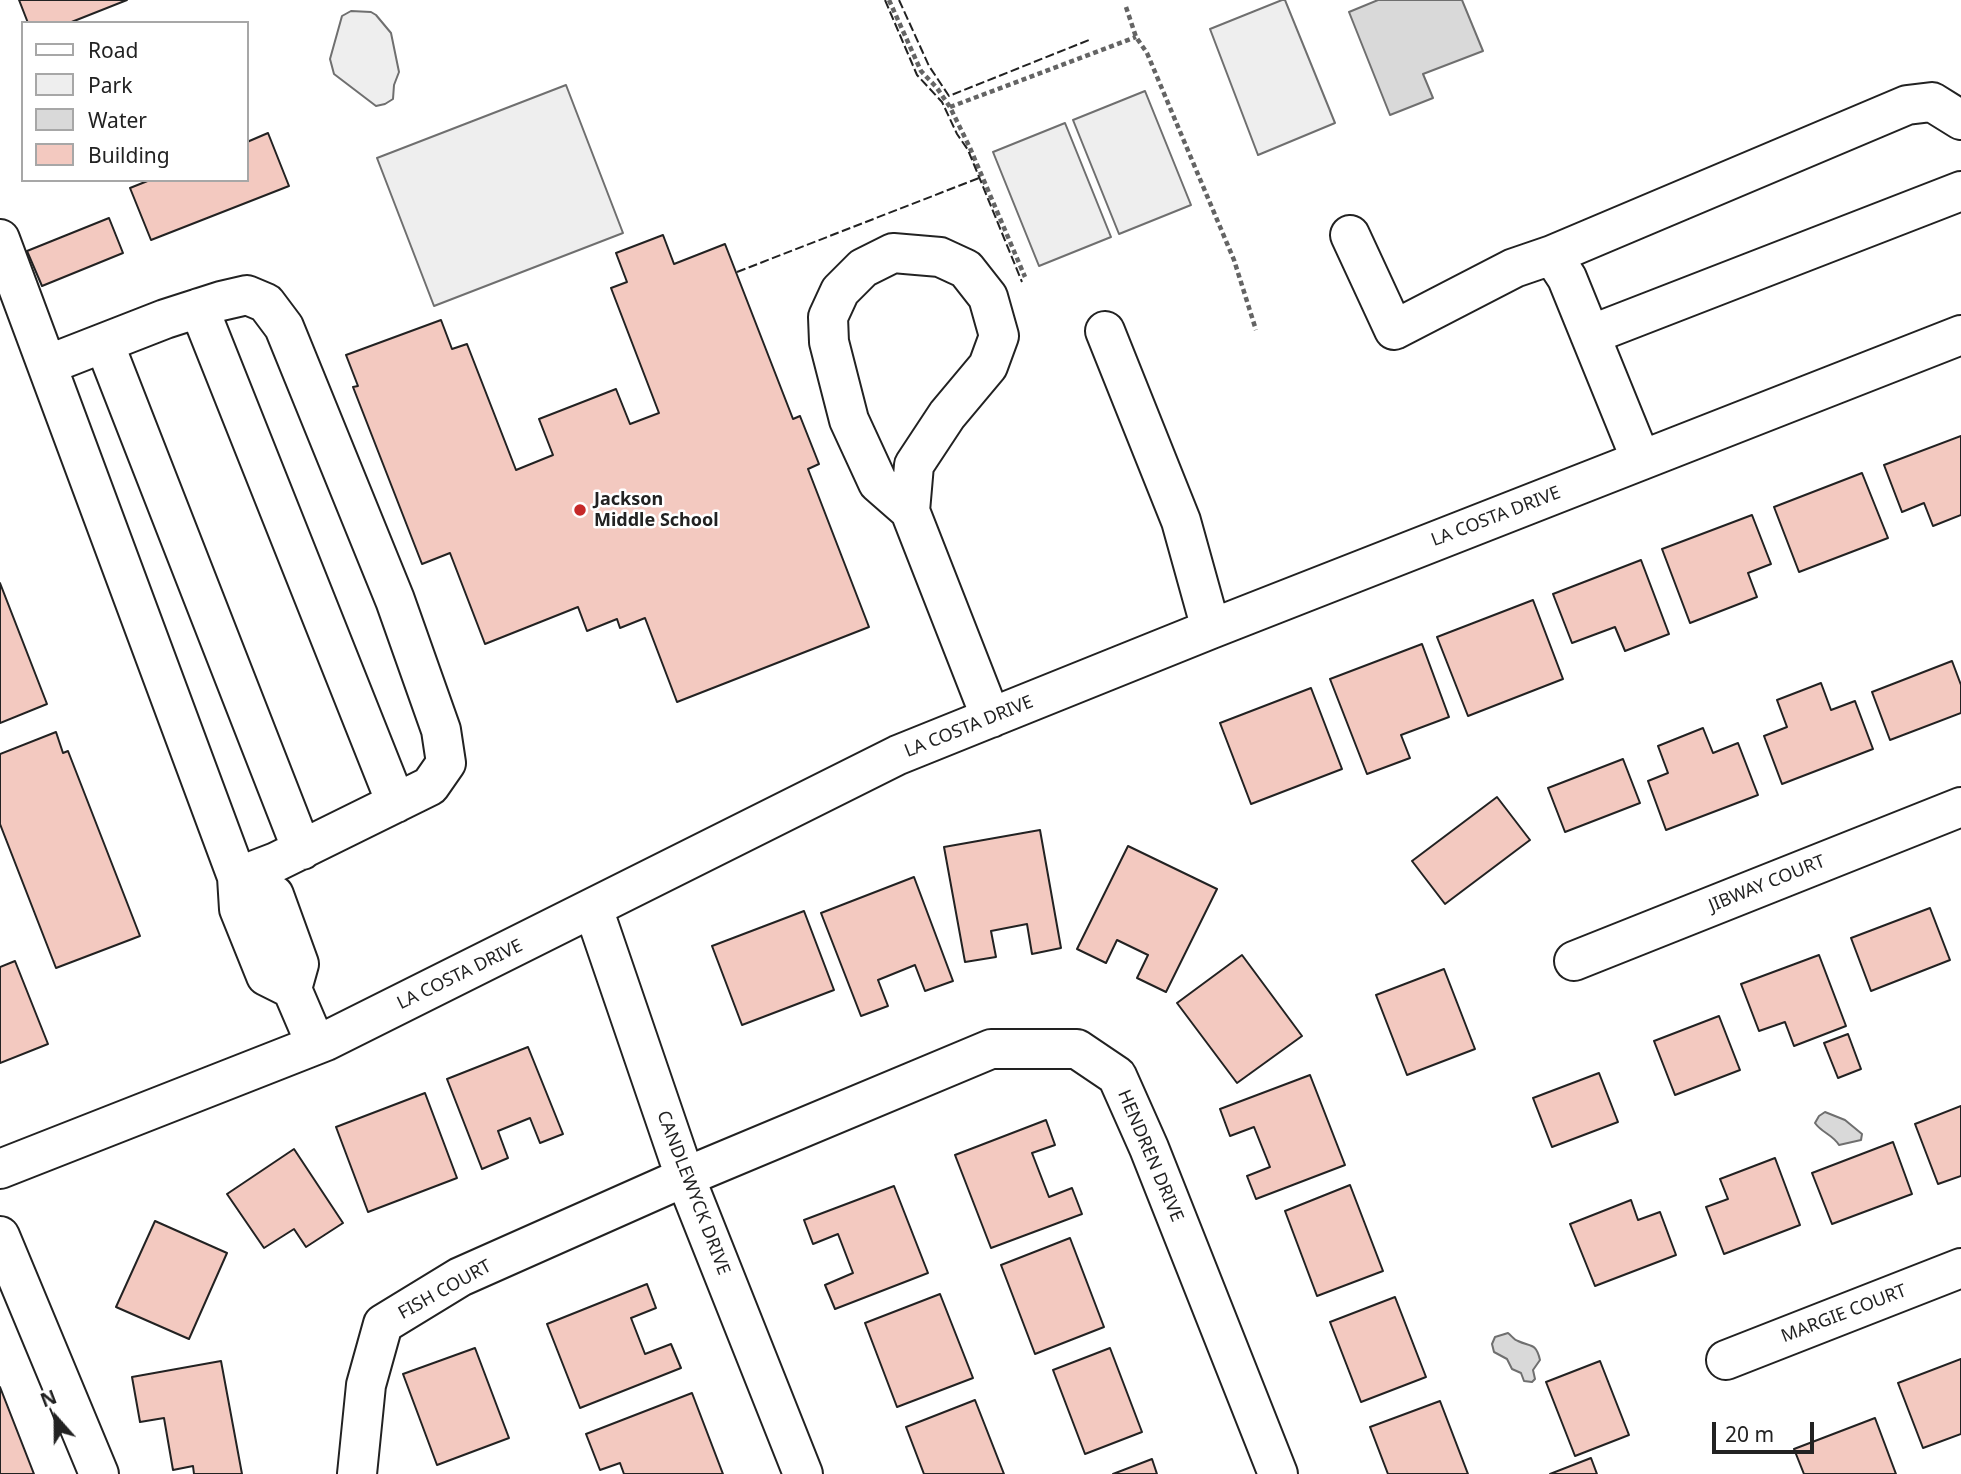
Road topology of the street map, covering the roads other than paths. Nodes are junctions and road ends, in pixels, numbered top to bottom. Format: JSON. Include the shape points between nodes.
{"nodes":[{"id":1,"x":1961,"y":120,"type":"edge"},
{"id":2,"x":1961,"y":191,"type":"edge"},
{"id":3,"x":1350,"y":235,"type":"dead end"},
{"id":4,"x":0,"y":239,"type":"edge"},
{"id":5,"x":1552,"y":255,"type":"junction"},
{"id":6,"x":199,"y":308,"type":"junction"},
{"id":7,"x":1105,"y":331,"type":"dead end"},
{"id":8,"x":1590,"y":335,"type":"junction"},
{"id":9,"x":1961,"y":335,"type":"edge"},
{"id":10,"x":104,"y":343,"type":"junction"},
{"id":11,"x":47,"y":365,"type":"junction"},
{"id":12,"x":1641,"y":460,"type":"junction"},
{"id":13,"x":909,"y":511,"type":"junction"},
{"id":14,"x":1212,"y":629,"type":"junction"},
{"id":15,"x":991,"y":718,"type":"junction"},
{"id":16,"x":396,"y":803,"type":"junction"},
{"id":17,"x":1961,"y":807,"type":"edge"},
{"id":18,"x":302,"y":850,"type":"junction"},
{"id":19,"x":237,"y":877,"type":"junction"},
{"id":20,"x":593,"y":908,"type":"junction"},
{"id":21,"x":1574,"y":961,"type":"dead end"},
{"id":22,"x":316,"y":1045,"type":"junction"},
{"id":23,"x":0,"y":1169,"type":"edge"},
{"id":24,"x":685,"y":1177,"type":"junction"},
{"id":25,"x":0,"y":1236,"type":"edge"},
{"id":26,"x":1961,"y":1268,"type":"edge"},
{"id":27,"x":1726,"y":1360,"type":"dead end"},
{"id":28,"x":99,"y":1474,"type":"edge"},
{"id":29,"x":357,"y":1474,"type":"edge"},
{"id":30,"x":803,"y":1474,"type":"edge"},
{"id":31,"x":1278,"y":1474,"type":"edge"}],
"edges":[{"from":1,"to":5,"type":"street","via":[[1932,102],[1907,105]]},
{"from":2,"to":8,"type":"street"},
{"from":3,"to":5,"type":"street","via":[[1394,330],[1514,268]]},
{"from":4,"to":11,"type":"street"},
{"from":5,"to":8,"type":"street","via":[[1567,278]]},
{"from":6,"to":10,"type":"street"},
{"from":6,"to":16,"type":"street"},
{"from":6,"to":16,"type":"street","via":[[247,295],[266,303],[284,327],[390,587],[441,730],[446,764],[430,786]]},
{"from":7,"to":14,"type":"street","via":[[1181,521]]},
{"from":8,"to":12,"type":"street"},
{"from":9,"to":12,"type":"street","name":"LA COSTA DRIVE"},
{"from":10,"to":11,"type":"street"},
{"from":10,"to":18,"type":"street"},
{"from":11,"to":19,"type":"street"},
{"from":12,"to":14,"type":"street","name":"LA COSTA DRIVE"},
{"from":13,"to":13,"type":"street","via":[[914,465],[947,415],[988,366],[999,336],[988,297],[965,269],[940,257],[893,253],[863,268],[840,290],[828,317],[829,342],[849,419],[878,482]]},
{"from":13,"to":15,"type":"street"},
{"from":14,"to":15,"type":"street","name":"LA COSTA DRIVE"},
{"from":15,"to":20,"type":"street","name":"LA COSTA DRIVE","via":[[898,755]]},
{"from":16,"to":18,"type":"street"},
{"from":17,"to":21,"type":"street","name":"JIBWAY COURT"},
{"from":18,"to":19,"type":"street"},
{"from":19,"to":22,"type":"street","via":[[274,895],[299,964],[292,989]]},
{"from":20,"to":22,"type":"street","name":"LA COSTA DRIVE"},
{"from":20,"to":24,"type":"street","name":"CANDLEWYCK DRIVE"},
{"from":22,"to":23,"type":"street","name":"LA COSTA DRIVE"},
{"from":24,"to":29,"type":"street","name":"FISH COURT","via":[[460,1277],[383,1324],[366,1385]]},
{"from":24,"to":30,"type":"street","name":"CANDLEWYCK DRIVE"},
{"from":24,"to":31,"type":"street","name":"HENDREN DRIVE","via":[[992,1049],[1077,1049],[1117,1076]]},
{"from":25,"to":28,"type":"street"},
{"from":26,"to":27,"type":"street","name":"MARGIE COURT"}]}
